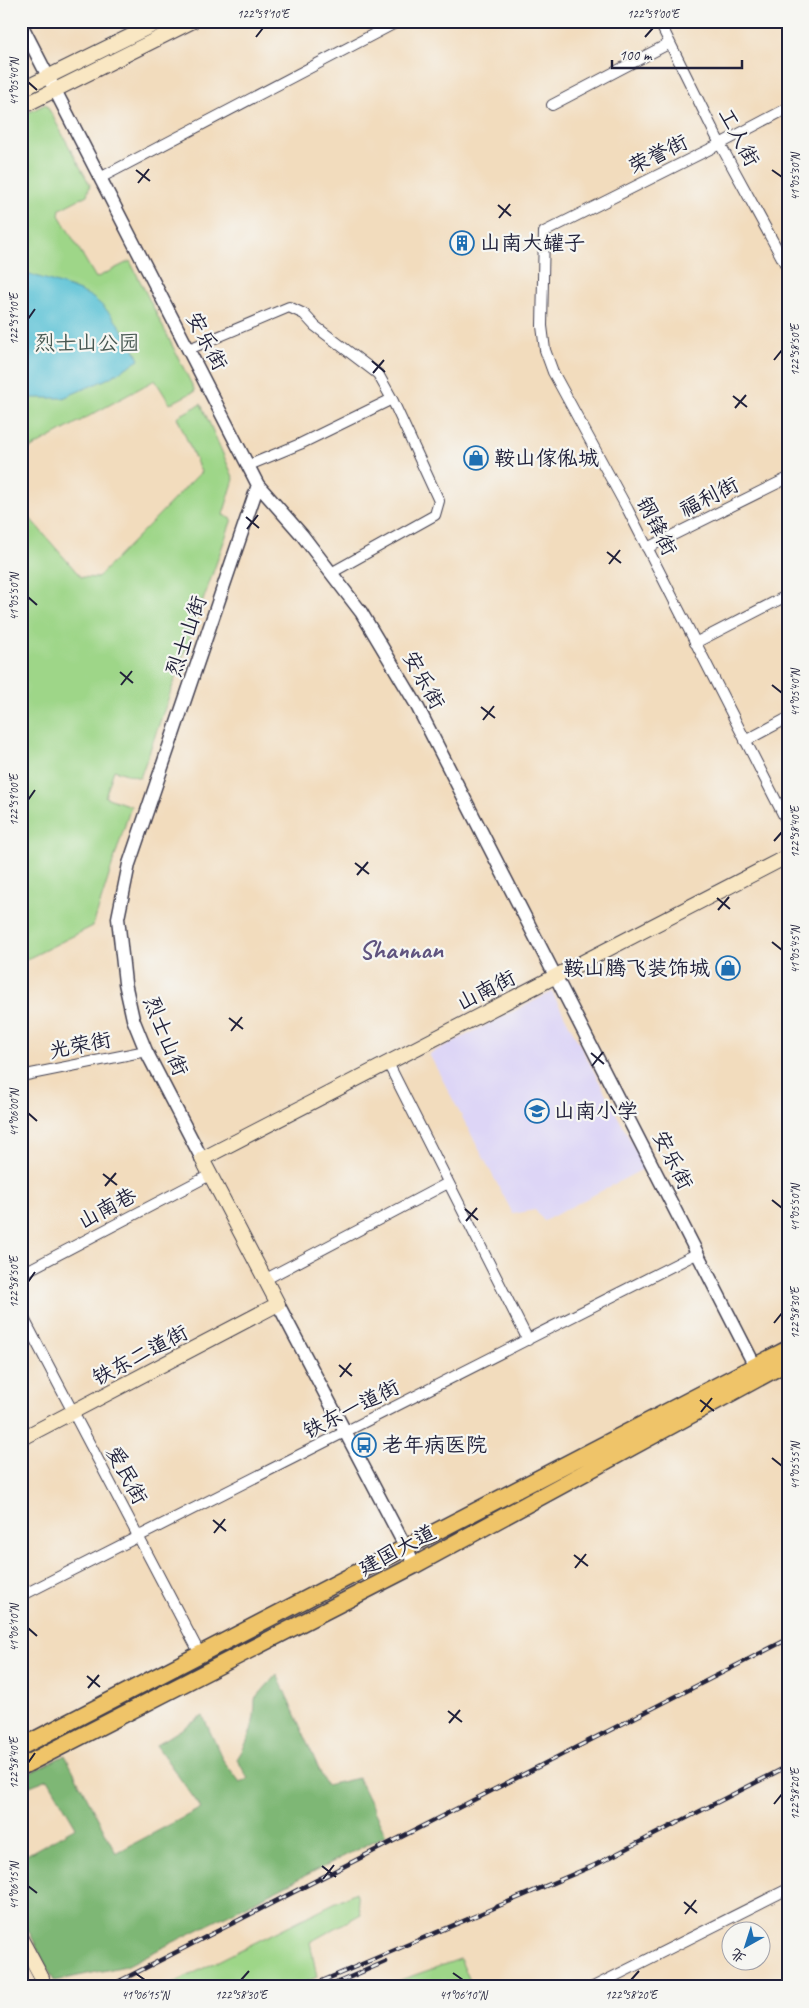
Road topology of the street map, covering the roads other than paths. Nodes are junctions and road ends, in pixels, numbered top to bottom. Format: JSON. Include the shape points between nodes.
{"nodes":[{"id":1,"x":161,"y":21,"type":"edge"},
{"id":2,"x":193,"y":21,"type":"edge"},
{"id":3,"x":399,"y":21,"type":"edge"},
{"id":4,"x":659,"y":21,"type":"edge"},
{"id":5,"x":21,"y":24,"type":"edge"},
{"id":6,"x":670,"y":43,"type":"junction"},
{"id":7,"x":50,"y":84,"type":"junction"},
{"id":8,"x":21,"y":90,"type":"edge"},
{"id":9,"x":552,"y":105,"type":"dead end"},
{"id":10,"x":21,"y":106,"type":"edge"},
{"id":11,"x":788,"y":108,"type":"edge"},
{"id":12,"x":720,"y":144,"type":"junction"},
{"id":13,"x":100,"y":178,"type":"junction"},
{"id":14,"x":544,"y":232,"type":"joint"},
{"id":15,"x":788,"y":269,"type":"edge"},
{"id":16,"x":189,"y":349,"type":"junction"},
{"id":17,"x":392,"y":399,"type":"junction"},
{"id":18,"x":248,"y":466,"type":"junction"},
{"id":19,"x":788,"y":478,"type":"edge"},
{"id":20,"x":258,"y":485,"type":"junction"},
{"id":21,"x":648,"y":548,"type":"junction"},
{"id":22,"x":331,"y":573,"type":"junction"},
{"id":23,"x":788,"y":595,"type":"edge"},
{"id":24,"x":695,"y":643,"type":"junction"},
{"id":25,"x":788,"y":718,"type":"edge"},
{"id":26,"x":745,"y":742,"type":"junction"},
{"id":27,"x":788,"y":824,"type":"edge"},
{"id":28,"x":788,"y":856,"type":"edge"},
{"id":29,"x":556,"y":976,"type":"junction"},
{"id":30,"x":146,"y":1051,"type":"junction"},
{"id":31,"x":388,"y":1063,"type":"junction"},
{"id":32,"x":21,"y":1076,"type":"edge"},
{"id":33,"x":202,"y":1159,"type":"junction"},
{"id":34,"x":210,"y":1175,"type":"junction"},
{"id":35,"x":448,"y":1183,"type":"junction"},
{"id":36,"x":698,"y":1253,"type":"junction"},
{"id":37,"x":21,"y":1274,"type":"edge"},
{"id":38,"x":266,"y":1280,"type":"junction"},
{"id":39,"x":278,"y":1304,"type":"junction"},
{"id":40,"x":21,"y":1313,"type":"edge"},
{"id":41,"x":528,"y":1340,"type":"junction"},
{"id":42,"x":788,"y":1349,"type":"edge"},
{"id":43,"x":788,"y":1362,"type":"edge"},
{"id":44,"x":758,"y":1371,"type":"junction"},
{"id":45,"x":74,"y":1413,"type":"junction"},
{"id":46,"x":345,"y":1434,"type":"junction"},
{"id":47,"x":21,"y":1439,"type":"edge"},
{"id":48,"x":139,"y":1537,"type":"junction"},
{"id":49,"x":405,"y":1548,"type":"junction"},
{"id":50,"x":415,"y":1565,"type":"junction"},
{"id":51,"x":21,"y":1596,"type":"edge"},
{"id":52,"x":200,"y":1654,"type":"junction"},
{"id":53,"x":21,"y":1747,"type":"edge"},
{"id":54,"x":21,"y":1768,"type":"edge"},
{"id":55,"x":788,"y":1889,"type":"edge"},
{"id":56,"x":21,"y":1939,"type":"edge"},
{"id":57,"x":42,"y":1978,"type":"dead end"},
{"id":58,"x":593,"y":1987,"type":"edge"}],
"edges":[{"from":1,"to":7,"type":"main road"},
{"from":2,"to":7,"type":"main road"},
{"from":3,"to":13,"type":"street"},
{"from":4,"to":6,"type":"street","name":"工人街"},
{"from":5,"to":7,"type":"street","name":"安乐街"},
{"from":6,"to":9,"type":"street"},
{"from":6,"to":12,"type":"street","name":"工人街"},
{"from":7,"to":8,"type":"main road"},
{"from":7,"to":10,"type":"main road"},
{"from":7,"to":13,"type":"street","name":"安乐街"},
{"from":11,"to":12,"type":"street","name":"荣誉街"},
{"from":12,"to":14,"type":"street","name":"荣誉街"},
{"from":12,"to":15,"type":"street","name":"工人街"},
{"from":13,"to":16,"type":"street","name":"安乐街"},
{"from":14,"to":21,"type":"street","name":"钢锋街","via":[[542,326],[553,372]]},
{"from":16,"to":17,"type":"street","via":[[290,307],[304,314],[378,374]]},
{"from":16,"to":18,"type":"street","name":"安乐街"},
{"from":17,"to":18,"type":"street"},
{"from":17,"to":22,"type":"street","via":[[439,501],[435,515]]},
{"from":18,"to":20,"type":"street","name":"安乐街"},
{"from":19,"to":21,"type":"street","name":"福利街"},
{"from":20,"to":22,"type":"street","name":"安乐街","via":[[302,534]]},
{"from":20,"to":30,"type":"street","name":"烈士山街","via":[[122,890],[118,918],[125,983],[133,1019]]},
{"from":21,"to":24,"type":"street","name":"钢锋街"},
{"from":22,"to":29,"type":"street","name":"安乐街","via":[[361,612],[416,704]]},
{"from":23,"to":24,"type":"street"},
{"from":24,"to":26,"type":"street","name":"钢锋街"},
{"from":25,"to":26,"type":"street"},
{"from":26,"to":27,"type":"street","name":"钢锋街"},
{"from":28,"to":29,"type":"main road","name":"山南街"},
{"from":29,"to":31,"type":"main road","name":"山南街"},
{"from":29,"to":36,"type":"street","name":"安乐街"},
{"from":30,"to":32,"type":"street","name":"光荣街"},
{"from":30,"to":33,"type":"street","name":"烈士山街"},
{"from":31,"to":33,"type":"main road","name":"山南街"},
{"from":31,"to":35,"type":"street"},
{"from":33,"to":34,"type":"main road","name":"烈士山街"},
{"from":34,"to":37,"type":"street","name":"山南巷"},
{"from":34,"to":38,"type":"main road","name":"烈士山街"},
{"from":35,"to":38,"type":"street"},
{"from":35,"to":41,"type":"street"},
{"from":36,"to":41,"type":"street","name":"铁东一道街"},
{"from":36,"to":44,"type":"street","name":"安乐街"},
{"from":38,"to":39,"type":"main road","name":"烈士山街"},
{"from":39,"to":45,"type":"main road","name":"铁东二道街"},
{"from":39,"to":46,"type":"street","name":"烈士山街"},
{"from":40,"to":45,"type":"street","name":"爱民街"},
{"from":41,"to":46,"type":"street","name":"铁东一道街"},
{"from":42,"to":44,"type":"highway","name":"建国大道"},
{"from":43,"to":44,"type":"highway","name":"建国大道"},
{"from":44,"to":49,"type":"highway","name":"建国大道"},
{"from":44,"to":50,"type":"highway","name":"建国大道"},
{"from":45,"to":47,"type":"main road","name":"铁东二道街"},
{"from":45,"to":48,"type":"street","name":"爱民街"},
{"from":46,"to":48,"type":"street","name":"铁东一道街"},
{"from":46,"to":49,"type":"street","name":"烈士山街"},
{"from":48,"to":51,"type":"street","name":"铁东一道街"},
{"from":48,"to":52,"type":"street","name":"爱民街"},
{"from":49,"to":50,"type":"street","name":"烈士山街"},
{"from":49,"to":52,"type":"highway","name":"建国大道"},
{"from":50,"to":54,"type":"highway","name":"建国大道"},
{"from":52,"to":53,"type":"highway","name":"建国大道"},
{"from":55,"to":58,"type":"street"},
{"from":56,"to":57,"type":"main road"}]}
